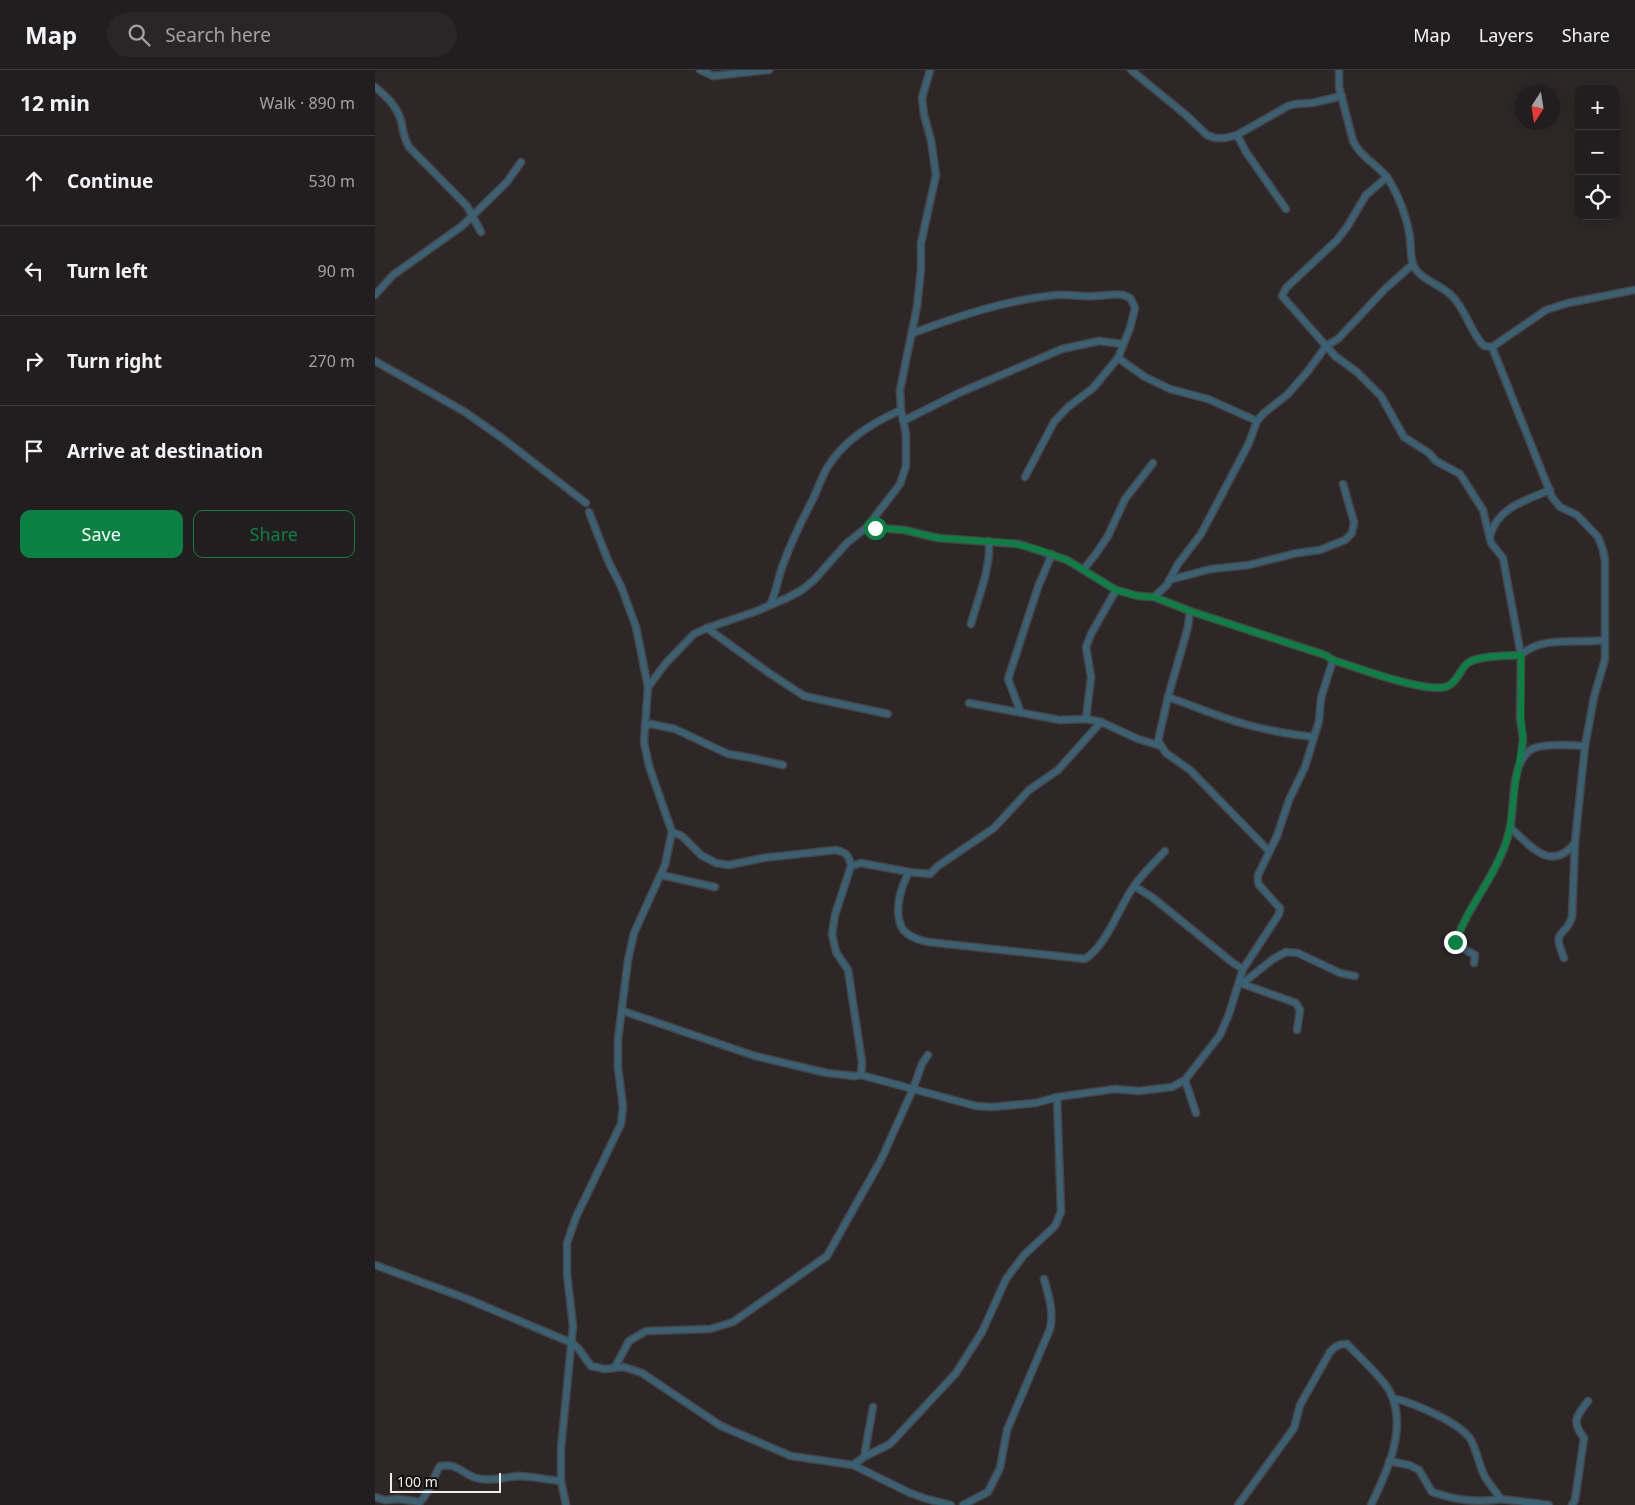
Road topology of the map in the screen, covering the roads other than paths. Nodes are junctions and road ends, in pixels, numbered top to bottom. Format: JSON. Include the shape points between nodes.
{"nodes":[{"id":1,"x":700,"y":70,"type":"edge"},
{"id":2,"x":769,"y":70,"type":"edge"},
{"id":3,"x":930,"y":70,"type":"edge"},
{"id":4,"x":1131,"y":70,"type":"edge"},
{"id":5,"x":1339,"y":70,"type":"edge"},
{"id":6,"x":375,"y":87,"type":"edge"},
{"id":7,"x":1342,"y":96,"type":"junction"},
{"id":8,"x":1237,"y":135,"type":"junction"},
{"id":9,"x":521,"y":162,"type":"dead end"},
{"id":10,"x":1387,"y":177,"type":"junction"},
{"id":11,"x":1286,"y":209,"type":"dead end"},
{"id":12,"x":473,"y":215,"type":"junction"},
{"id":13,"x":481,"y":232,"type":"dead end"},
{"id":14,"x":1413,"y":264,"type":"junction"},
{"id":15,"x":1635,"y":290,"type":"edge"},
{"id":16,"x":375,"y":294,"type":"edge"},
{"id":17,"x":913,"y":333,"type":"junction"},
{"id":18,"x":1123,"y":344,"type":"junction"},
{"id":19,"x":1326,"y":346,"type":"junction"},
{"id":20,"x":1491,"y":347,"type":"junction"},
{"id":21,"x":1118,"y":358,"type":"junction"},
{"id":22,"x":375,"y":361,"type":"edge"},
{"id":23,"x":901,"y":410,"type":"junction"},
{"id":24,"x":903,"y":421,"type":"junction"},
{"id":25,"x":1257,"y":421,"type":"junction"},
{"id":26,"x":1153,"y":463,"type":"dead end"},
{"id":27,"x":1025,"y":477,"type":"dead end"},
{"id":28,"x":1343,"y":484,"type":"dead end"},
{"id":29,"x":1549,"y":490,"type":"junction"},
{"id":30,"x":586,"y":503,"type":"dead end"},
{"id":31,"x":589,"y":512,"type":"dead end"},
{"id":32,"x":867,"y":527,"type":"junction"},
{"id":33,"x":1490,"y":538,"type":"junction"},
{"id":34,"x":989,"y":541,"type":"junction"},
{"id":35,"x":1052,"y":554,"type":"junction"},
{"id":36,"x":1083,"y":570,"type":"junction"},
{"id":37,"x":1169,"y":580,"type":"junction"},
{"id":38,"x":1116,"y":590,"type":"junction"},
{"id":39,"x":1154,"y":597,"type":"junction"},
{"id":40,"x":770,"y":605,"type":"junction"},
{"id":41,"x":1190,"y":611,"type":"junction"},
{"id":42,"x":971,"y":624,"type":"dead end"},
{"id":43,"x":707,"y":628,"type":"junction"},
{"id":44,"x":1605,"y":640,"type":"junction"},
{"id":45,"x":1521,"y":655,"type":"junction"},
{"id":46,"x":1333,"y":660,"type":"junction"},
{"id":47,"x":648,"y":688,"type":"junction"},
{"id":48,"x":1168,"y":697,"type":"junction"},
{"id":49,"x":969,"y":703,"type":"dead end"},
{"id":50,"x":1021,"y":713,"type":"junction"},
{"id":51,"x":888,"y":714,"type":"dead end"},
{"id":52,"x":1086,"y":719,"type":"junction"},
{"id":53,"x":1101,"y":722,"type":"junction"},
{"id":54,"x":645,"y":726,"type":"junction"},
{"id":55,"x":1315,"y":737,"type":"junction"},
{"id":56,"x":1161,"y":746,"type":"junction"},
{"id":57,"x":1585,"y":746,"type":"junction"},
{"id":58,"x":1521,"y":759,"type":"junction"},
{"id":59,"x":783,"y":765,"type":"dead end"},
{"id":60,"x":1510,"y":827,"type":"junction"},
{"id":61,"x":672,"y":832,"type":"junction"},
{"id":62,"x":1575,"y":842,"type":"junction"},
{"id":63,"x":1165,"y":851,"type":"dead end"},
{"id":64,"x":1269,"y":851,"type":"junction"},
{"id":65,"x":851,"y":866,"type":"junction"},
{"id":66,"x":909,"y":872,"type":"junction"},
{"id":67,"x":661,"y":875,"type":"junction"},
{"id":68,"x":1134,"y":886,"type":"junction"},
{"id":69,"x":715,"y":887,"type":"dead end"},
{"id":70,"x":1564,"y":958,"type":"dead end"},
{"id":71,"x":1474,"y":963,"type":"dead end"},
{"id":72,"x":1243,"y":969,"type":"junction"},
{"id":73,"x":1355,"y":976,"type":"dead end"},
{"id":74,"x":1241,"y":983,"type":"junction"},
{"id":75,"x":623,"y":1011,"type":"junction"},
{"id":76,"x":1297,"y":1030,"type":"dead end"},
{"id":77,"x":928,"y":1055,"type":"dead end"},
{"id":78,"x":861,"y":1075,"type":"junction"},
{"id":79,"x":1185,"y":1080,"type":"junction"},
{"id":80,"x":913,"y":1090,"type":"junction"},
{"id":81,"x":1057,"y":1098,"type":"junction"},
{"id":82,"x":1196,"y":1113,"type":"dead end"},
{"id":83,"x":375,"y":1265,"type":"edge"},
{"id":84,"x":1044,"y":1279,"type":"dead end"},
{"id":85,"x":572,"y":1343,"type":"junction"},
{"id":86,"x":615,"y":1367,"type":"junction"},
{"id":87,"x":1393,"y":1398,"type":"junction"},
{"id":88,"x":1587,"y":1401,"type":"dead end"},
{"id":89,"x":873,"y":1407,"type":"dead end"},
{"id":90,"x":864,"y":1457,"type":"junction"},
{"id":91,"x":1389,"y":1461,"type":"junction"},
{"id":92,"x":853,"y":1465,"type":"junction"},
{"id":93,"x":561,"y":1481,"type":"junction"},
{"id":94,"x":375,"y":1497,"type":"edge"},
{"id":95,"x":1501,"y":1499,"type":"junction"},
{"id":96,"x":566,"y":1505,"type":"edge"},
{"id":97,"x":951,"y":1505,"type":"edge"},
{"id":98,"x":963,"y":1505,"type":"edge"},
{"id":99,"x":1238,"y":1505,"type":"edge"},
{"id":100,"x":1371,"y":1505,"type":"edge"},
{"id":101,"x":1549,"y":1505,"type":"edge"},
{"id":102,"x":1572,"y":1505,"type":"edge"}],
"edges":[{"from":1,"to":2,"type":"street","via":[[713,76]]},
{"from":3,"to":17,"type":"street","via":[[922,98],[936,175],[921,243]]},
{"from":4,"to":8,"type":"street","via":[[1207,135],[1219,138]]},
{"from":5,"to":7,"type":"street"},
{"from":6,"to":12,"type":"street","via":[[395,108],[409,147]]},
{"from":7,"to":8,"type":"street","via":[[1288,106]]},
{"from":7,"to":10,"type":"street","via":[[1357,148]]},
{"from":8,"to":11,"type":"street"},
{"from":9,"to":12,"type":"street","via":[[507,182]]},
{"from":10,"to":14,"type":"street","via":[[1403,211]]},
{"from":10,"to":19,"type":"street","via":[[1366,195],[1337,240],[1282,292],[1282,298]]},
{"from":12,"to":13,"type":"street"},
{"from":12,"to":16,"type":"street","via":[[452,235],[393,275]]},
{"from":14,"to":19,"type":"street","via":[[1338,339]]},
{"from":14,"to":20,"type":"street","via":[[1415,269],[1459,302],[1482,344]]},
{"from":15,"to":20,"type":"street","via":[[1546,310]]},
{"from":17,"to":18,"type":"street","via":[[965,314],[1027,299],[1119,294],[1131,299],[1135,308]]},
{"from":17,"to":23,"type":"street","via":[[902,375]]},
{"from":18,"to":21,"type":"street"},
{"from":18,"to":24,"type":"street","via":[[1099,341],[1062,349]]},
{"from":19,"to":25,"type":"street","via":[[1287,394]]},
{"from":19,"to":33,"type":"street","via":[[1381,396],[1404,437],[1460,474],[1483,510]]},
{"from":20,"to":29,"type":"street"},
{"from":21,"to":25,"type":"street","via":[[1170,389],[1208,399]]},
{"from":21,"to":27,"type":"street","via":[[1093,388],[1054,422]]},
{"from":22,"to":30,"type":"street","via":[[465,412]]},
{"from":23,"to":24,"type":"street"},
{"from":23,"to":40,"type":"street","via":[[863,430],[828,466],[795,533]]},
{"from":24,"to":32,"type":"street","via":[[906,444],[903,477]]},
{"from":25,"to":37,"type":"street","via":[[1249,443],[1201,534]]},
{"from":26,"to":36,"type":"street","via":[[1125,499],[1108,536]]},
{"from":28,"to":37,"type":"street","via":[[1354,522],[1352,533],[1345,540],[1320,550],[1249,565],[1211,569]]},
{"from":29,"to":33,"type":"street","via":[[1504,513],[1496,522]]},
{"from":29,"to":44,"type":"street","via":[[1556,503],[1577,515],[1602,545],[1605,560]]},
{"from":31,"to":47,"type":"street","via":[[636,627]]},
{"from":32,"to":34,"type":"street","via":[[904,530],[938,538]]},
{"from":32,"to":40,"type":"street","via":[[847,543],[813,580],[794,594]]},
{"from":33,"to":45,"type":"street","via":[[1503,558]]},
{"from":34,"to":35,"type":"street","via":[[1019,544]]},
{"from":34,"to":42,"type":"street","via":[[985,572]]},
{"from":35,"to":36,"type":"street"},
{"from":35,"to":50,"type":"street","via":[[1038,587],[1009,679]]},
{"from":36,"to":38,"type":"street"},
{"from":37,"to":39,"type":"street"},
{"from":38,"to":39,"type":"street"},
{"from":38,"to":52,"type":"street","via":[[1086,648],[1091,677]]},
{"from":39,"to":41,"type":"street"},
{"from":40,"to":43,"type":"street"},
{"from":41,"to":46,"type":"street"},
{"from":41,"to":48,"type":"street"},
{"from":43,"to":47,"type":"street","via":[[687,640]]},
{"from":43,"to":51,"type":"street","via":[[804,696]]},
{"from":44,"to":45,"type":"street","via":[[1539,644]]},
{"from":44,"to":57,"type":"street","via":[[1604,667],[1594,697]]},
{"from":45,"to":46,"type":"street","via":[[1489,656],[1468,662],[1455,681],[1435,688]]},
{"from":45,"to":58,"type":"street"},
{"from":46,"to":55,"type":"street","via":[[1321,698]]},
{"from":47,"to":54,"type":"street"},
{"from":48,"to":55,"type":"street","via":[[1240,723]]},
{"from":48,"to":56,"type":"street","via":[[1158,741]]},
{"from":49,"to":50,"type":"street"},
{"from":50,"to":52,"type":"street","via":[[1060,720]]},
{"from":52,"to":53,"type":"street"},
{"from":53,"to":56,"type":"street"},
{"from":53,"to":66,"type":"street","via":[[1058,770],[1029,790],[995,828],[930,874]]},
{"from":54,"to":59,"type":"street","via":[[651,724],[675,729],[728,754]]},
{"from":54,"to":61,"type":"street","via":[[644,742],[649,766]]},
{"from":55,"to":64,"type":"street"},
{"from":56,"to":64,"type":"street","via":[[1190,770]]},
{"from":57,"to":58,"type":"street","via":[[1538,746]]},
{"from":57,"to":62,"type":"street"},
{"from":58,"to":60,"type":"street"},
{"from":60,"to":62,"type":"street","via":[[1542,855],[1557,857]]},
{"from":60,"to":71,"type":"street","via":[[1492,874],[1455,942],[1456,946],[1475,955]]},
{"from":61,"to":65,"type":"street","via":[[716,863],[835,850],[849,857]]},
{"from":61,"to":67,"type":"street"},
{"from":62,"to":70,"type":"street","via":[[1572,917],[1558,939]]},
{"from":63,"to":68,"type":"street"},
{"from":64,"to":72,"type":"street","via":[[1257,882],[1280,908],[1279,914]]},
{"from":65,"to":66,"type":"street","via":[[861,863]]},
{"from":65,"to":78,"type":"street","via":[[832,934],[835,952],[848,970],[862,1062]]},
{"from":66,"to":68,"type":"street","via":[[902,886],[899,914],[901,927],[907,934],[928,942],[1080,959],[1091,955]]},
{"from":67,"to":69,"type":"street"},
{"from":67,"to":75,"type":"street","via":[[634,933]]},
{"from":68,"to":72,"type":"street"},
{"from":72,"to":74,"type":"street"},
{"from":73,"to":74,"type":"street","via":[[1340,973],[1291,951],[1273,959]]},
{"from":74,"to":76,"type":"street","via":[[1296,1003],[1300,1010]]},
{"from":74,"to":79,"type":"street","via":[[1220,1035]]},
{"from":75,"to":78,"type":"street","via":[[755,1056],[827,1073]]},
{"from":75,"to":85,"type":"street","via":[[617,1055],[623,1107],[621,1124],[575,1217],[567,1243]]},
{"from":77,"to":80,"type":"street"},
{"from":78,"to":80,"type":"street"},
{"from":79,"to":81,"type":"street","via":[[1172,1088],[1115,1089]]},
{"from":79,"to":82,"type":"street"},
{"from":80,"to":81,"type":"street","via":[[992,1107]]},
{"from":80,"to":86,"type":"street","via":[[881,1160],[827,1256],[733,1322],[709,1329],[646,1332],[629,1341]]},
{"from":81,"to":90,"type":"street","via":[[1061,1212],[1055,1226],[1024,1255],[1006,1279],[982,1332],[956,1373],[890,1444]]},
{"from":83,"to":85,"type":"street"},
{"from":84,"to":98,"type":"street","via":[[1053,1316],[1007,1430],[1001,1468],[988,1492]]},
{"from":85,"to":86,"type":"street","via":[[591,1366]]},
{"from":85,"to":93,"type":"street","via":[[561,1448]]},
{"from":86,"to":92,"type":"street","via":[[642,1373],[721,1426],[791,1456]]},
{"from":87,"to":91,"type":"street","via":[[1397,1430]]},
{"from":87,"to":95,"type":"street","via":[[1425,1409],[1462,1431],[1470,1439],[1485,1476]]},
{"from":87,"to":99,"type":"street","via":[[1388,1388],[1347,1344],[1335,1346],[1301,1405],[1294,1428]]},
{"from":88,"to":102,"type":"street","via":[[1575,1422],[1584,1438]]},
{"from":89,"to":90,"type":"street"},
{"from":90,"to":92,"type":"street"},
{"from":91,"to":95,"type":"street","via":[[1419,1470],[1432,1492],[1481,1502]]},
{"from":91,"to":100,"type":"street"},
{"from":92,"to":97,"type":"street","via":[[927,1500]]},
{"from":93,"to":94,"type":"street","via":[[518,1476],[497,1480],[475,1478],[447,1465],[440,1466],[427,1495],[420,1502]]},
{"from":93,"to":96,"type":"street"},
{"from":95,"to":101,"type":"street"}]}
